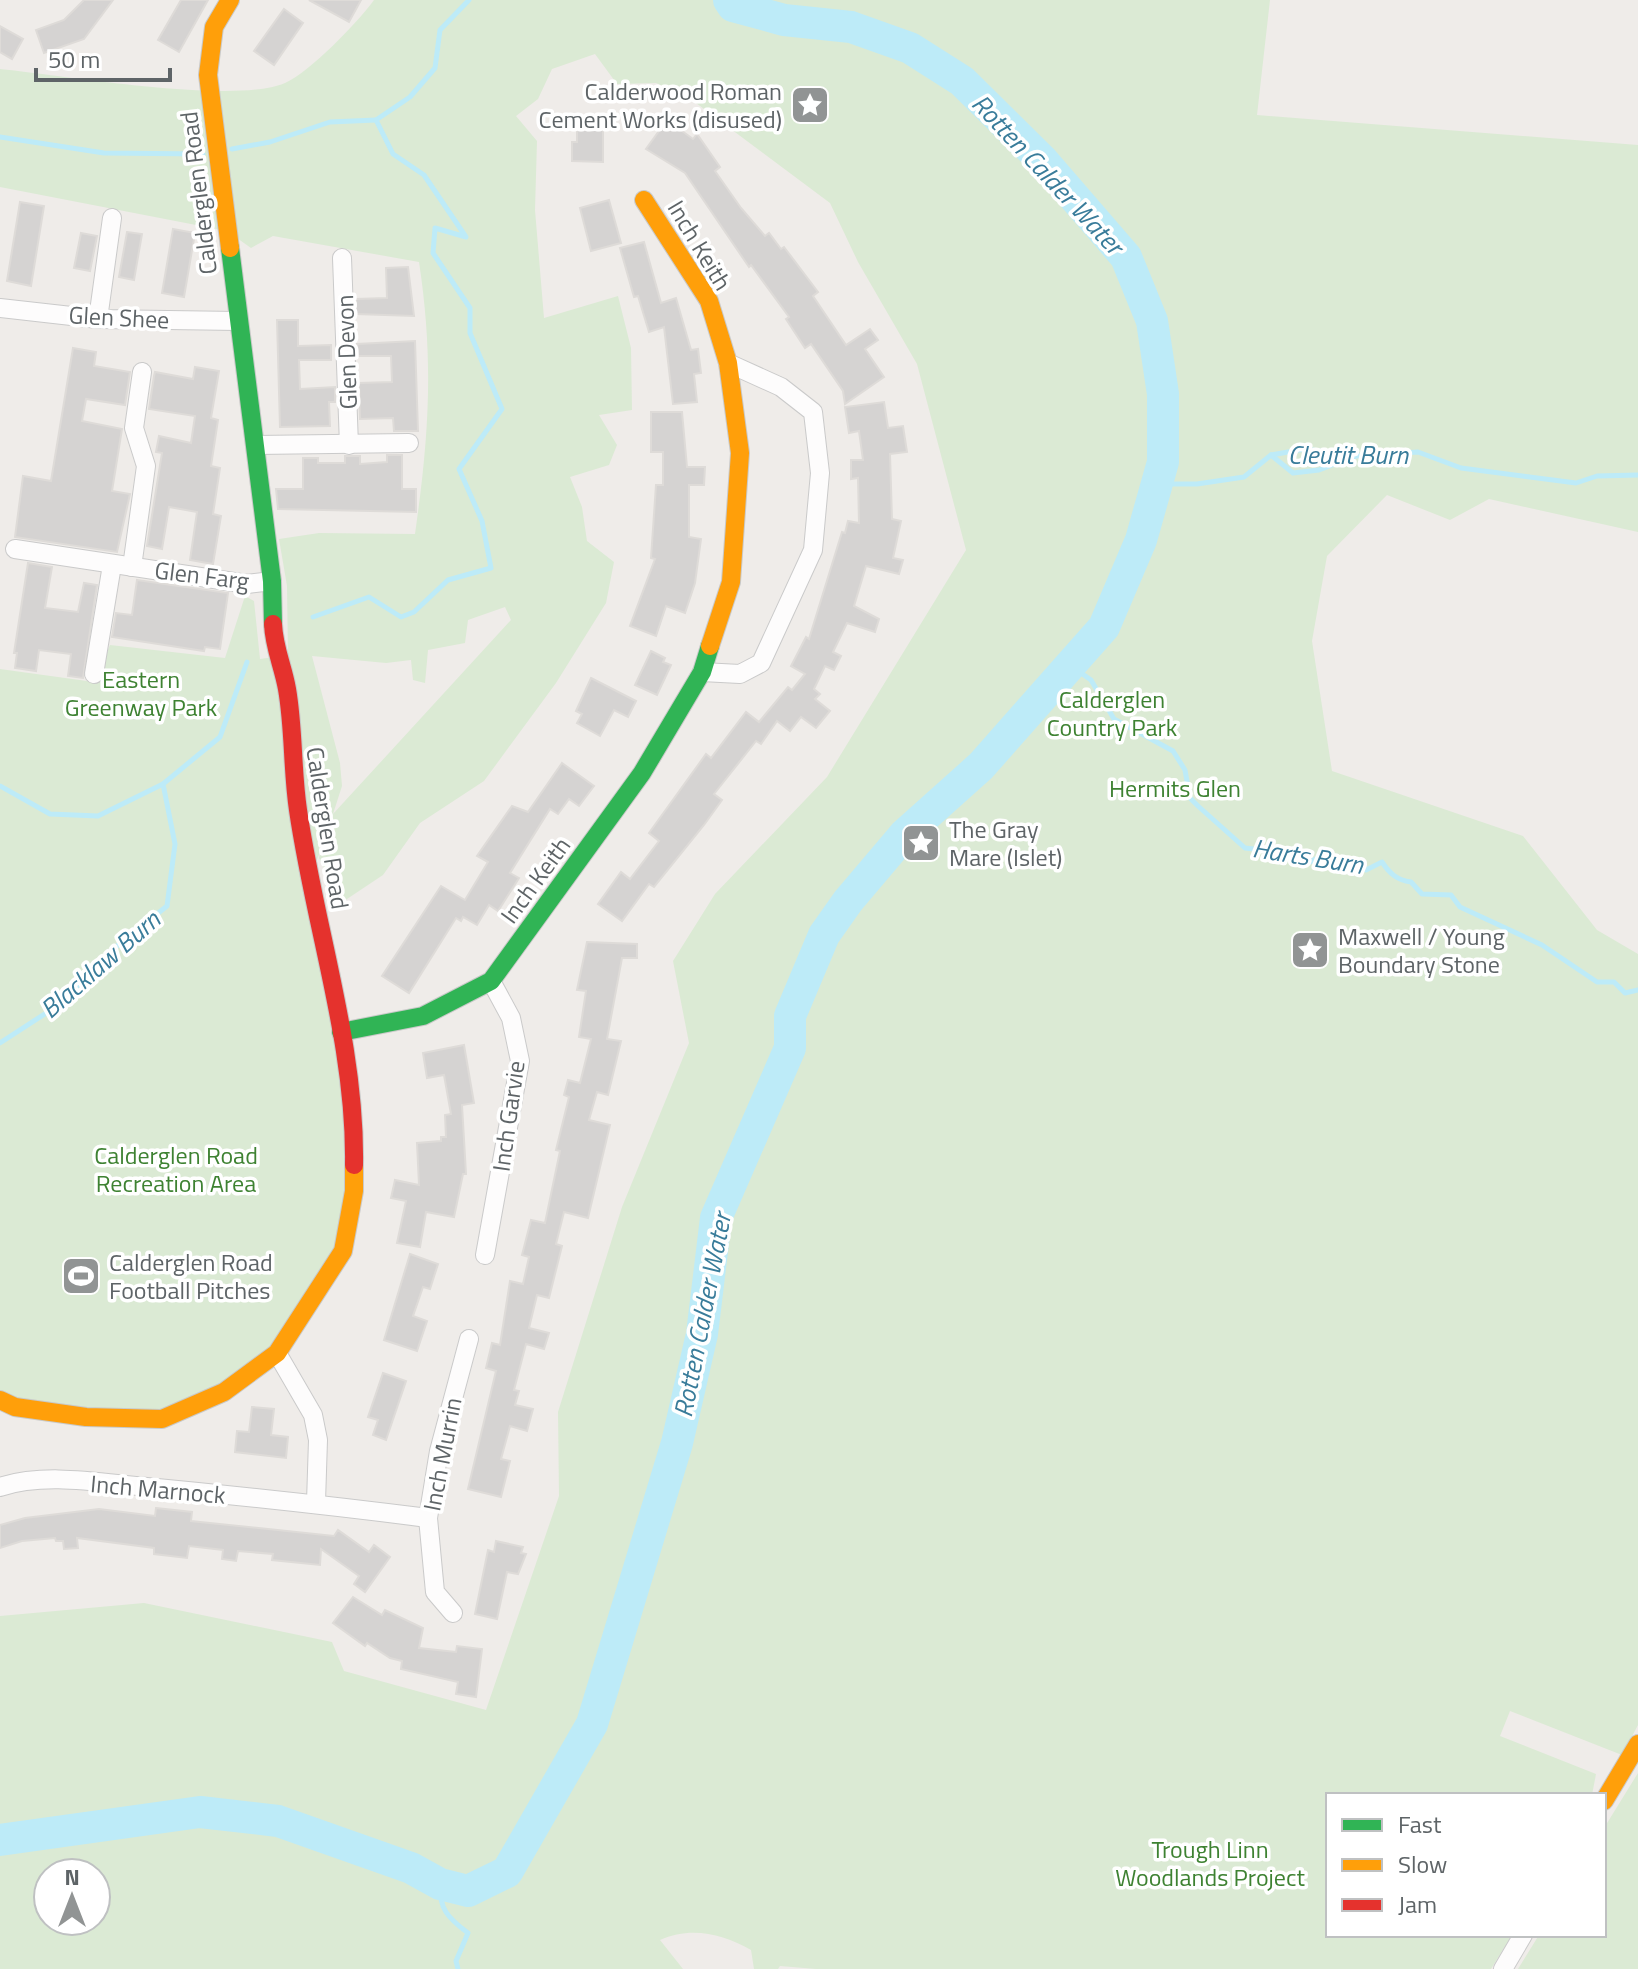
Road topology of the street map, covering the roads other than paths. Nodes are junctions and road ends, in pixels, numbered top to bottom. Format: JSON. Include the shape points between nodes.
{"nodes":[{"id":1,"x":230,"y":0,"type":"edge"},
{"id":2,"x":644,"y":200,"type":"dead end"},
{"id":3,"x":112,"y":218,"type":"dead end"},
{"id":4,"x":342,"y":258,"type":"dead end"},
{"id":5,"x":0,"y":308,"type":"edge"},
{"id":6,"x":98,"y":319,"type":"junction"},
{"id":7,"x":238,"y":321,"type":"junction"},
{"id":8,"x":728,"y":363,"type":"junction"},
{"id":9,"x":142,"y":372,"type":"dead end"},
{"id":10,"x":409,"y":443,"type":"dead end"},
{"id":11,"x":256,"y":445,"type":"junction"},
{"id":12,"x":349,"y":445,"type":"junction"},
{"id":13,"x":15,"y":549,"type":"dead end"},
{"id":14,"x":112,"y":565,"type":"junction"},
{"id":15,"x":132,"y":567,"type":"junction"},
{"id":16,"x":272,"y":581,"type":"junction"},
{"id":17,"x":702,"y":672,"type":"junction"},
{"id":18,"x":94,"y":674,"type":"dead end"},
{"id":19,"x":491,"y":981,"type":"junction"},
{"id":20,"x":341,"y":1032,"type":"junction"},
{"id":21,"x":485,"y":1255,"type":"dead end"},
{"id":22,"x":469,"y":1339,"type":"dead end"},
{"id":23,"x":277,"y":1353,"type":"junction"},
{"id":24,"x":0,"y":1400,"type":"edge"},
{"id":25,"x":0,"y":1487,"type":"edge"},
{"id":26,"x":316,"y":1502,"type":"junction"},
{"id":27,"x":428,"y":1518,"type":"junction"},
{"id":28,"x":453,"y":1613,"type":"dead end"},
{"id":29,"x":1638,"y":1744,"type":"edge"},
{"id":30,"x":1606,"y":1798,"type":"edge"},
{"id":31,"x":1522,"y":1937,"type":"edge"},
{"id":32,"x":1503,"y":1969,"type":"edge"}],
"edges":[{"from":1,"to":7,"type":"street","name":"Calderglen Road","via":[[214,27],[208,75]]},
{"from":2,"to":8,"type":"street","name":"Inch Keith","via":[[709,301]]},
{"from":3,"to":6,"type":"street"},
{"from":4,"to":12,"type":"street","name":"Glen Devon"},
{"from":5,"to":6,"type":"street","name":"Glen Shee"},
{"from":6,"to":7,"type":"street","name":"Glen Shee"},
{"from":7,"to":11,"type":"street","name":"Calderglen Road"},
{"from":8,"to":17,"type":"street","name":"Inch Keith","via":[[740,453],[731,582]]},
{"from":8,"to":17,"type":"street","via":[[781,387],[813,412],[820,473],[813,550],[761,663],[740,674]]},
{"from":9,"to":15,"type":"street","name":"Glen Farg","via":[[134,428],[146,466]]},
{"from":10,"to":12,"type":"street","name":"Glen Devon"},
{"from":11,"to":12,"type":"street","name":"Glen Devon"},
{"from":11,"to":16,"type":"street","name":"Calderglen Road"},
{"from":13,"to":14,"type":"street","name":"Glen Farg"},
{"from":14,"to":15,"type":"street","name":"Glen Farg"},
{"from":14,"to":18,"type":"street"},
{"from":15,"to":16,"type":"street","name":"Glen Farg","via":[[247,584]]},
{"from":16,"to":20,"type":"street","name":"Calderglen Road","via":[[274,648],[287,687],[298,810]]},
{"from":17,"to":19,"type":"street","name":"Inch Keith","via":[[642,773]]},
{"from":19,"to":20,"type":"street","name":"Inch Keith","via":[[423,1016]]},
{"from":19,"to":21,"type":"street","name":"Inch Garvie","via":[[511,1018],[520,1061]]},
{"from":20,"to":23,"type":"street","name":"Calderglen Road","via":[[355,1131],[354,1191],[343,1251]]},
{"from":22,"to":27,"type":"street","name":"Inch Murrin","via":[[439,1451]]},
{"from":23,"to":24,"type":"street","name":"Calderglen Road","via":[[224,1392],[162,1419],[86,1417]]},
{"from":23,"to":26,"type":"street","via":[[313,1415],[318,1440]]},
{"from":25,"to":26,"type":"street","name":"Inch Marnock","via":[[69,1481]]},
{"from":26,"to":27,"type":"street","name":"Inch Marnock"},
{"from":27,"to":28,"type":"street","name":"Inch Murrin","via":[[435,1592]]},
{"from":29,"to":30,"type":"street"},
{"from":31,"to":32,"type":"street"}]}
